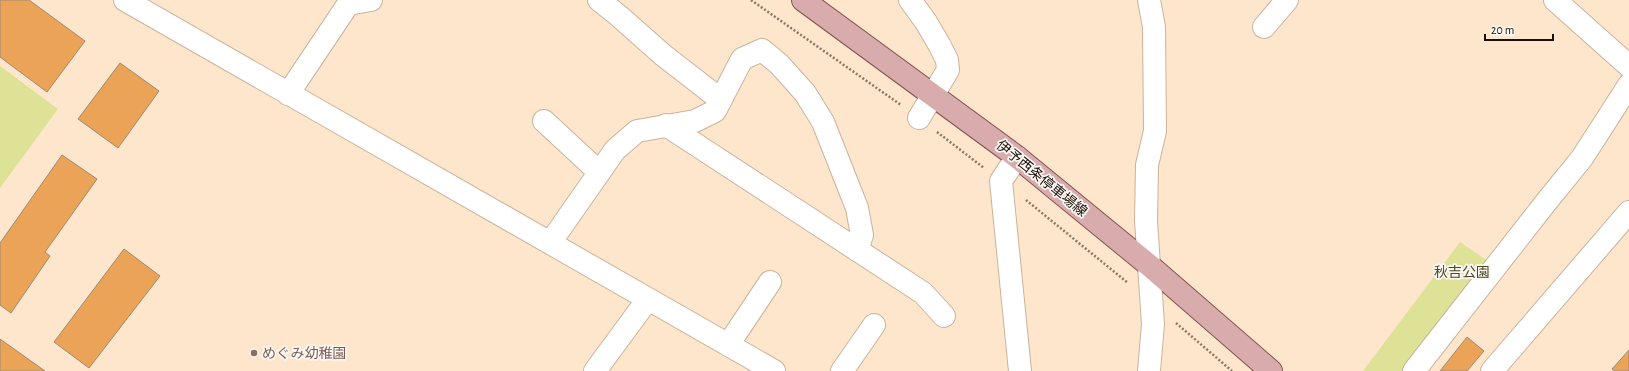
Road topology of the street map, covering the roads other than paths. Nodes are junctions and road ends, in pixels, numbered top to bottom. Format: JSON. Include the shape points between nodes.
{"nodes":[{"id":1,"x":125,"y":0,"type":"edge"},
{"id":2,"x":371,"y":0,"type":"edge"},
{"id":3,"x":599,"y":0,"type":"edge"},
{"id":4,"x":803,"y":0,"type":"edge"},
{"id":5,"x":910,"y":0,"type":"edge"},
{"id":6,"x":1150,"y":0,"type":"edge"},
{"id":7,"x":1287,"y":0,"type":"edge"},
{"id":8,"x":1555,"y":0,"type":"edge"},
{"id":9,"x":349,"y":2,"type":"edge"},
{"id":10,"x":1264,"y":27,"type":"dead end"},
{"id":11,"x":1629,"y":66,"type":"edge"},
{"id":12,"x":1629,"y":85,"type":"edge"},
{"id":13,"x":288,"y":94,"type":"junction"},
{"id":14,"x":933,"y":94,"type":"junction"},
{"id":15,"x":721,"y":100,"type":"junction"},
{"id":16,"x":919,"y":118,"type":"dead end"},
{"id":17,"x":544,"y":121,"type":"dead end"},
{"id":18,"x":666,"y":125,"type":"junction"},
{"id":19,"x":1017,"y":157,"type":"junction"},
{"id":20,"x":600,"y":172,"type":"junction"},
{"id":21,"x":1629,"y":212,"type":"edge"},
{"id":22,"x":550,"y":243,"type":"junction"},
{"id":23,"x":857,"y":250,"type":"junction"},
{"id":24,"x":1150,"y":266,"type":"junction"},
{"id":25,"x":770,"y":282,"type":"dead end"},
{"id":26,"x":648,"y":299,"type":"junction"},
{"id":27,"x":944,"y":316,"type":"dead end"},
{"id":28,"x":874,"y":325,"type":"dead end"},
{"id":29,"x":728,"y":345,"type":"junction"},
{"id":30,"x":594,"y":371,"type":"edge"},
{"id":31,"x":774,"y":371,"type":"edge"},
{"id":32,"x":842,"y":371,"type":"edge"},
{"id":33,"x":1020,"y":371,"type":"edge"},
{"id":34,"x":1149,"y":371,"type":"edge"},
{"id":35,"x":1271,"y":371,"type":"edge"},
{"id":36,"x":1414,"y":371,"type":"edge"},
{"id":37,"x":1492,"y":371,"type":"edge"}],
"edges":[{"from":1,"to":13,"type":"street"},
{"from":2,"to":9,"type":"street"},
{"from":3,"to":15,"type":"street","via":[[663,56]]},
{"from":4,"to":14,"type":"main road","name":"伊予西条停車場線"},
{"from":5,"to":14,"type":"street","via":[[926,22],[947,60],[948,70]]},
{"from":6,"to":24,"type":"street","via":[[1154,26],[1155,131],[1147,165],[1146,221]]},
{"from":7,"to":10,"type":"street"},
{"from":8,"to":11,"type":"street"},
{"from":9,"to":13,"type":"street"},
{"from":12,"to":36,"type":"street","via":[[1582,158]]},
{"from":13,"to":22,"type":"street"},
{"from":14,"to":16,"type":"street"},
{"from":14,"to":19,"type":"main road","name":"伊予西条停車場線"},
{"from":15,"to":18,"type":"street","via":[[715,111],[695,121]]},
{"from":15,"to":23,"type":"street","via":[[742,59],[762,50],[779,64],[805,93],[823,122],[857,208],[862,235]]},
{"from":17,"to":20,"type":"street"},
{"from":18,"to":20,"type":"street","via":[[637,131],[615,150]]},
{"from":18,"to":23,"type":"street"},
{"from":19,"to":24,"type":"main road","name":"伊予西条停車場線"},
{"from":19,"to":33,"type":"street","via":[[1001,181]]},
{"from":20,"to":22,"type":"street"},
{"from":21,"to":37,"type":"street"},
{"from":22,"to":26,"type":"street"},
{"from":23,"to":27,"type":"street","via":[[924,293]]},
{"from":24,"to":34,"type":"street","via":[[1153,324]]},
{"from":24,"to":35,"type":"main road","name":"伊予西条停車場線"},
{"from":25,"to":29,"type":"street"},
{"from":26,"to":29,"type":"street"},
{"from":26,"to":30,"type":"street"},
{"from":28,"to":32,"type":"street"},
{"from":29,"to":31,"type":"street"}]}
